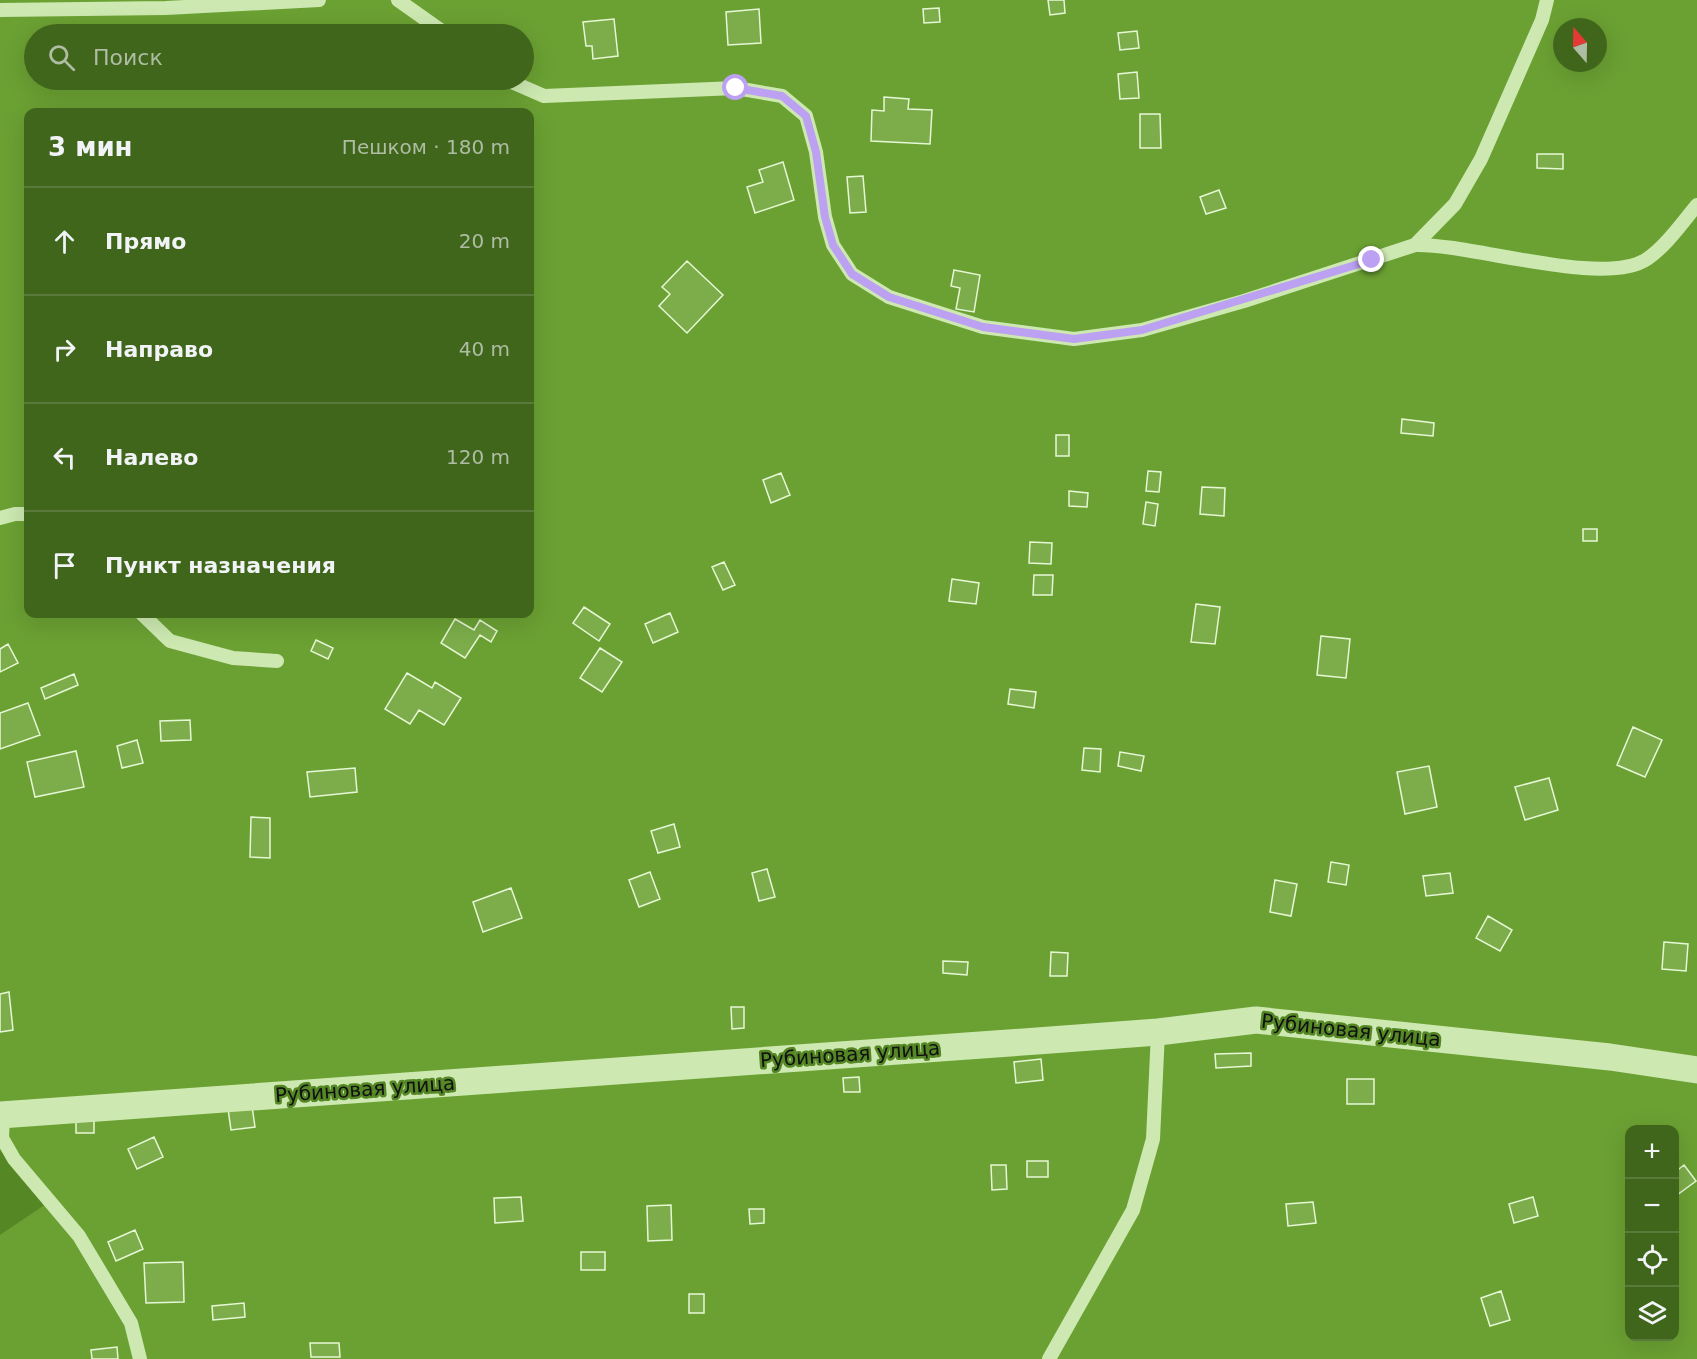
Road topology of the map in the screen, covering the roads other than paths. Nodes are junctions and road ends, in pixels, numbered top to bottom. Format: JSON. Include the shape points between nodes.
{"nodes":[{"id":1,"x":319,"y":0,"type":"edge"},
{"id":2,"x":398,"y":0,"type":"edge"},
{"id":3,"x":1547,"y":0,"type":"edge"},
{"id":4,"x":0,"y":10,"type":"edge"},
{"id":5,"x":432,"y":24,"type":"edge"},
{"id":6,"x":530,"y":90,"type":"edge"},
{"id":7,"x":1697,"y":205,"type":"edge"},
{"id":8,"x":1415,"y":245,"type":"junction"},
{"id":9,"x":24,"y":514,"type":"edge"},
{"id":10,"x":0,"y":518,"type":"edge"},
{"id":11,"x":146,"y":618,"type":"edge"},
{"id":12,"x":277,"y":661,"type":"dead end"},
{"id":13,"x":1158,"y":1032,"type":"junction"},
{"id":14,"x":1697,"y":1070,"type":"edge"},
{"id":15,"x":1,"y":1117,"type":"edge"},
{"id":16,"x":140,"y":1359,"type":"edge"},
{"id":17,"x":1049,"y":1359,"type":"edge"}],
"edges":[{"from":1,"to":4,"type":"lane","via":[[166,8]]},
{"from":2,"to":5,"type":"lane"},
{"from":3,"to":8,"type":"lane","via":[[1542,20],[1481,159],[1455,204]]},
{"from":6,"to":8,"type":"lane","via":[[544,96],[736,88],[782,96],[806,116],[833,245],[852,274],[889,297],[983,327],[1074,339],[1142,330]]},
{"from":7,"to":8,"type":"lane","via":[[1646,260],[1612,270],[1516,260],[1437,244]]},
{"from":9,"to":10,"type":"lane"},
{"from":11,"to":12,"type":"lane","via":[[170,641],[233,658]]},
{"from":13,"to":14,"type":"street","name":"Рубиновая улица","via":[[1256,1020],[1610,1057]]},
{"from":13,"to":15,"type":"street","name":"Рубиновая улица"},
{"from":13,"to":17,"type":"lane","via":[[1153,1138],[1133,1210]]},
{"from":15,"to":16,"type":"lane","via":[[2,1138],[14,1159],[79,1236],[131,1323]]}]}
